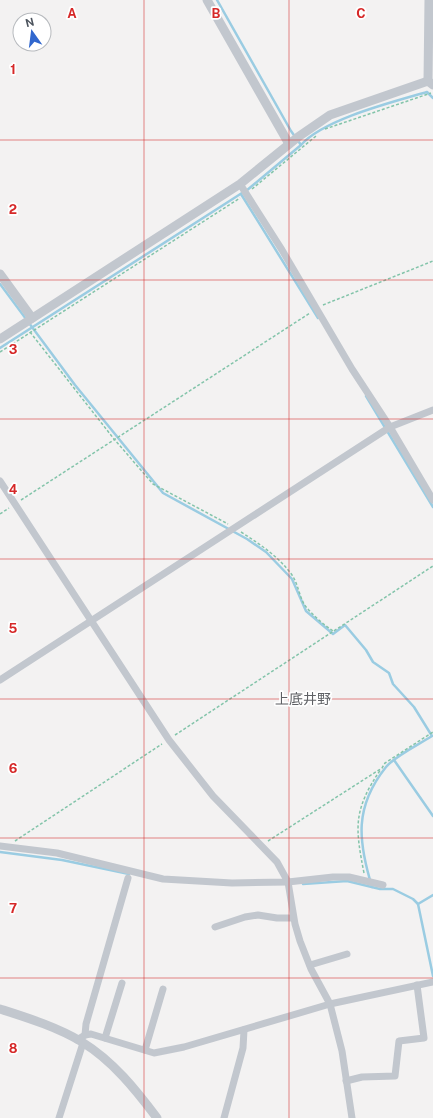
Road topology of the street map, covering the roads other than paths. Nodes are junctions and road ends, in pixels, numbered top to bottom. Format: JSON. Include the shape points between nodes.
{"nodes":[{"id":1,"x":207,"y":0,"type":"edge"},
{"id":2,"x":429,"y":0,"type":"edge"},
{"id":3,"x":431,"y":83,"type":"edge"},
{"id":4,"x":289,"y":144,"type":"junction"},
{"id":5,"x":240,"y":184,"type":"junction"},
{"id":6,"x":0,"y":274,"type":"edge"},
{"id":7,"x":32,"y":318,"type":"junction"},
{"id":8,"x":0,"y":339,"type":"edge"},
{"id":9,"x":433,"y":410,"type":"edge"},
{"id":10,"x":390,"y":427,"type":"junction"},
{"id":11,"x":0,"y":481,"type":"edge"},
{"id":12,"x":433,"y":500,"type":"edge"},
{"id":13,"x":91,"y":621,"type":"junction"},
{"id":14,"x":0,"y":680,"type":"edge"},
{"id":15,"x":3,"y":847,"type":"edge"},
{"id":16,"x":128,"y":878,"type":"dead end"},
{"id":17,"x":288,"y":882,"type":"junction"},
{"id":18,"x":383,"y":885,"type":"dead end"},
{"id":19,"x":293,"y":918,"type":"junction"},
{"id":20,"x":215,"y":927,"type":"dead end"},
{"id":21,"x":347,"y":954,"type":"dead end"},
{"id":22,"x":310,"y":965,"type":"junction"},
{"id":23,"x":433,"y":982,"type":"edge"},
{"id":24,"x":122,"y":983,"type":"dead end"},
{"id":25,"x":417,"y":985,"type":"junction"},
{"id":26,"x":163,"y":989,"type":"dead end"},
{"id":27,"x":330,"y":1004,"type":"junction"},
{"id":28,"x":0,"y":1009,"type":"edge"},
{"id":29,"x":244,"y":1030,"type":"junction"},
{"id":30,"x":105,"y":1038,"type":"junction"},
{"id":31,"x":82,"y":1039,"type":"junction"},
{"id":32,"x":145,"y":1050,"type":"junction"},
{"id":33,"x":346,"y":1081,"type":"junction"},
{"id":34,"x":59,"y":1118,"type":"edge"},
{"id":35,"x":157,"y":1118,"type":"edge"},
{"id":36,"x":224,"y":1118,"type":"edge"},
{"id":37,"x":352,"y":1118,"type":"edge"}],
"edges":[{"from":1,"to":4,"type":"street"},
{"from":2,"to":3,"type":"street"},
{"from":3,"to":4,"type":"street","via":[[330,115]]},
{"from":4,"to":5,"type":"street"},
{"from":5,"to":7,"type":"street"},
{"from":5,"to":10,"type":"street"},
{"from":6,"to":7,"type":"street"},
{"from":7,"to":8,"type":"street"},
{"from":9,"to":10,"type":"street"},
{"from":10,"to":12,"type":"street"},
{"from":10,"to":13,"type":"street"},
{"from":11,"to":13,"type":"street"},
{"from":13,"to":14,"type":"street"},
{"from":13,"to":17,"type":"street","via":[[169,740],[213,796],[277,862]]},
{"from":15,"to":17,"type":"street","via":[[57,853],[163,879],[232,883]]},
{"from":16,"to":31,"type":"street"},
{"from":17,"to":18,"type":"street","via":[[349,877]]},
{"from":17,"to":19,"type":"street"},
{"from":19,"to":20,"type":"street","via":[[258,915]]},
{"from":19,"to":22,"type":"street"},
{"from":21,"to":22,"type":"street"},
{"from":22,"to":27,"type":"street"},
{"from":23,"to":25,"type":"street"},
{"from":24,"to":30,"type":"street"},
{"from":25,"to":27,"type":"street"},
{"from":25,"to":33,"type":"street","via":[[424,1038],[400,1041],[395,1076],[362,1077]]},
{"from":26,"to":32,"type":"street"},
{"from":27,"to":29,"type":"street"},
{"from":27,"to":33,"type":"street","via":[[342,1051]]},
{"from":28,"to":31,"type":"street"},
{"from":29,"to":32,"type":"street","via":[[184,1048],[154,1053]]},
{"from":29,"to":36,"type":"street","via":[[243,1048]]},
{"from":30,"to":31,"type":"street","via":[[91,1034]]},
{"from":30,"to":32,"type":"street"},
{"from":31,"to":34,"type":"street"},
{"from":31,"to":35,"type":"street","via":[[134,1088]]},
{"from":33,"to":37,"type":"street"}]}
